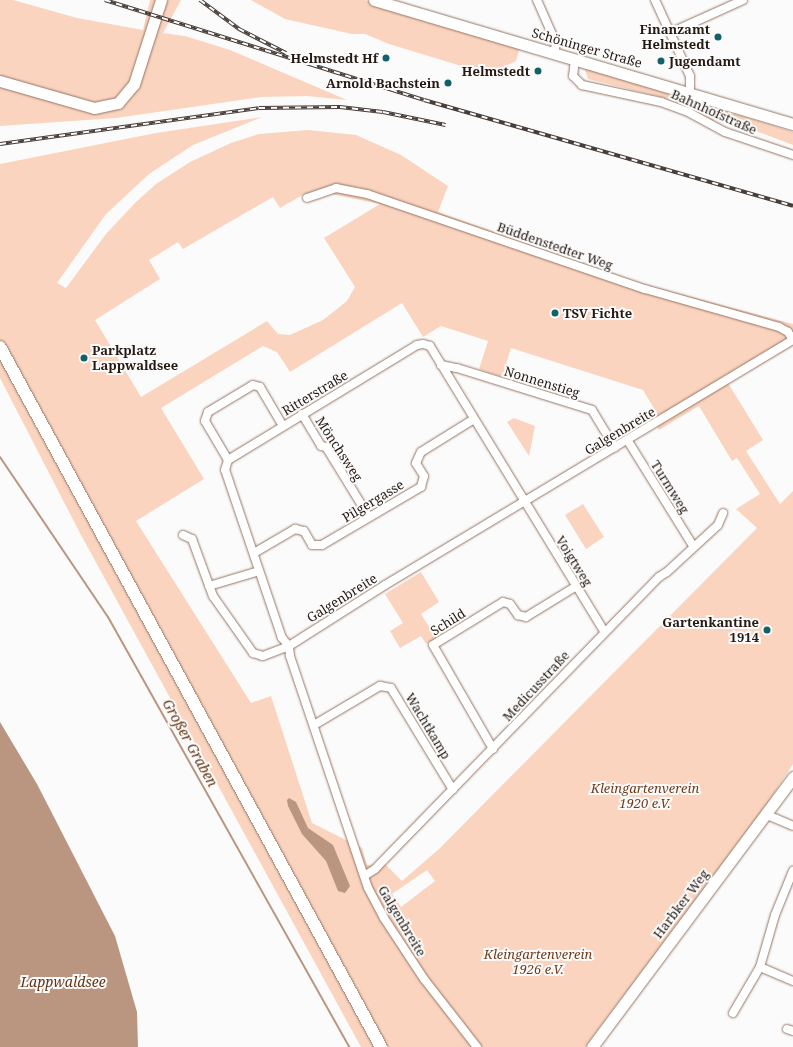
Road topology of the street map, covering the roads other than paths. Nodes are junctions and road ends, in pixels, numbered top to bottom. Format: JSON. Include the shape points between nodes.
{"nodes":[{"id":1,"x":160,"y":0,"type":"edge"},
{"id":2,"x":374,"y":0,"type":"edge"},
{"id":3,"x":537,"y":0,"type":"edge"},
{"id":4,"x":656,"y":0,"type":"edge"},
{"id":5,"x":743,"y":0,"type":"edge"},
{"id":6,"x":402,"y":4,"type":"edge"},
{"id":7,"x":670,"y":33,"type":"junction"},
{"id":8,"x":554,"y":54,"type":"junction"},
{"id":9,"x":576,"y":60,"type":"junction"},
{"id":10,"x":0,"y":81,"type":"edge"},
{"id":11,"x":690,"y":93,"type":"junction"},
{"id":12,"x":793,"y":124,"type":"edge"},
{"id":13,"x":793,"y":155,"type":"edge"},
{"id":14,"x":307,"y":198,"type":"dead end"},
{"id":15,"x":793,"y":340,"type":"edge"},
{"id":16,"x":0,"y":347,"type":"edge"},
{"id":17,"x":441,"y":365,"type":"junction"},
{"id":18,"x":302,"y":414,"type":"junction"},
{"id":19,"x":474,"y":419,"type":"junction"},
{"id":20,"x":283,"y":426,"type":"junction"},
{"id":21,"x":628,"y":440,"type":"junction"},
{"id":22,"x":615,"y":448,"type":"junction"},
{"id":23,"x":228,"y":460,"type":"junction"},
{"id":24,"x":524,"y":502,"type":"junction"},
{"id":25,"x":724,"y":513,"type":"dead end"},
{"id":26,"x":368,"y":517,"type":"junction"},
{"id":27,"x":183,"y":535,"type":"dead end"},
{"id":28,"x":693,"y":546,"type":"junction"},
{"id":29,"x":254,"y":553,"type":"junction"},
{"id":30,"x":259,"y":571,"type":"junction"},
{"id":31,"x":209,"y":586,"type":"junction"},
{"id":32,"x":575,"y":586,"type":"junction"},
{"id":33,"x":604,"y":631,"type":"junction"},
{"id":34,"x":289,"y":646,"type":"junction"},
{"id":35,"x":314,"y":725,"type":"junction"},
{"id":36,"x":493,"y":749,"type":"junction"},
{"id":37,"x":793,"y":777,"type":"edge"},
{"id":38,"x":453,"y":790,"type":"junction"},
{"id":39,"x":766,"y":814,"type":"junction"},
{"id":40,"x":793,"y":826,"type":"edge"},
{"id":41,"x":793,"y":871,"type":"edge"},
{"id":42,"x":364,"y":876,"type":"junction"},
{"id":43,"x":760,"y":967,"type":"junction"},
{"id":44,"x":793,"y":981,"type":"edge"},
{"id":45,"x":733,"y":1013,"type":"dead end"},
{"id":46,"x":381,"y":1047,"type":"edge"},
{"id":47,"x":477,"y":1047,"type":"edge"},
{"id":48,"x":592,"y":1047,"type":"edge"}],
"edges":[{"from":1,"to":10,"type":"main road","via":[[134,84],[124,99],[110,107],[94,108],[72,103]]},
{"from":2,"to":6,"type":"main road","name":"Schöninger Straße"},
{"from":3,"to":8,"type":"street","via":[[556,43]]},
{"from":4,"to":7,"type":"street"},
{"from":5,"to":7,"type":"street"},
{"from":6,"to":8,"type":"main road","name":"Schöninger Straße"},
{"from":7,"to":11,"type":"street","via":[[690,76]]},
{"from":8,"to":9,"type":"main road","name":"Schöninger Straße"},
{"from":9,"to":11,"type":"main road","name":"Schöninger Straße"},
{"from":9,"to":13,"type":"street","name":"Bahnhofstraße","via":[[573,76],[582,85],[661,102],[688,112],[725,132]]},
{"from":11,"to":12,"type":"main road","name":"Schöninger Straße"},
{"from":14,"to":15,"type":"street","name":"Büddenstedter Weg","via":[[336,188],[367,194],[645,289],[779,327],[788,332]]},
{"from":15,"to":21,"type":"street","name":"Galgenbreite"},
{"from":16,"to":46,"type":"main road"},
{"from":17,"to":18,"type":"street","name":"Ritterstraße","via":[[430,346],[417,345]]},
{"from":17,"to":19,"type":"street","name":"Ritterstraße"},
{"from":17,"to":22,"type":"street","name":"Nonnenstieg","via":[[592,410]]},
{"from":18,"to":20,"type":"street","name":"Ritterstraße"},
{"from":18,"to":26,"type":"street","name":"Mönchsweg","via":[[321,446],[326,447]]},
{"from":19,"to":24,"type":"street","name":"Ritterstraße"},
{"from":19,"to":26,"type":"street","name":"Pilgergasse","via":[[421,452],[416,463],[424,476],[420,487]]},
{"from":20,"to":23,"type":"street","name":"Ritterstraße"},
{"from":20,"to":23,"type":"street","via":[[260,387],[253,385],[208,412],[205,421]]},
{"from":21,"to":22,"type":"street","name":"Galgenbreite"},
{"from":21,"to":28,"type":"street","name":"Turmweg"},
{"from":22,"to":24,"type":"street","name":"Galgenbreite"},
{"from":23,"to":29,"type":"street","via":[[225,470]]},
{"from":24,"to":32,"type":"street","name":"Voigtweg"},
{"from":24,"to":34,"type":"street","name":"Galgenbreite","via":[[383,586]]},
{"from":25,"to":28,"type":"street","name":"Medicusstraße","via":[[718,525]]},
{"from":26,"to":29,"type":"street","name":"Pilgergasse","via":[[322,545],[312,544],[304,531],[295,529]]},
{"from":27,"to":31,"type":"street","via":[[192,539]]},
{"from":28,"to":33,"type":"street","name":"Medicusstraße"},
{"from":29,"to":30,"type":"street"},
{"from":30,"to":31,"type":"street"},
{"from":30,"to":34,"type":"street","via":[[282,638]]},
{"from":31,"to":34,"type":"street","via":[[213,596],[256,656],[263,656]]},
{"from":32,"to":33,"type":"street","name":"Voigtweg"},
{"from":32,"to":36,"type":"street","name":"Schild","via":[[526,617],[518,615],[510,604],[502,602],[433,645]]},
{"from":33,"to":36,"type":"street","name":"Medicusstraße"},
{"from":34,"to":35,"type":"street","name":"Galgenbreite","via":[[290,656]]},
{"from":35,"to":38,"type":"street","name":"Wachtkamp","via":[[380,686],[391,688]]},
{"from":35,"to":42,"type":"street","name":"Galgenbreite"},
{"from":36,"to":38,"type":"street","name":"Medicusstraße"},
{"from":37,"to":39,"type":"main road","name":"Harbker Weg"},
{"from":38,"to":42,"type":"street","name":"Medicusstraße","via":[[375,869]]},
{"from":39,"to":40,"type":"street"},
{"from":39,"to":48,"type":"main road","name":"Harbker Weg"},
{"from":41,"to":43,"type":"street","via":[[775,915]]},
{"from":42,"to":47,"type":"street","name":"Galgenbreite","via":[[374,900],[409,957]]},
{"from":43,"to":44,"type":"street"},
{"from":43,"to":45,"type":"street"}]}
